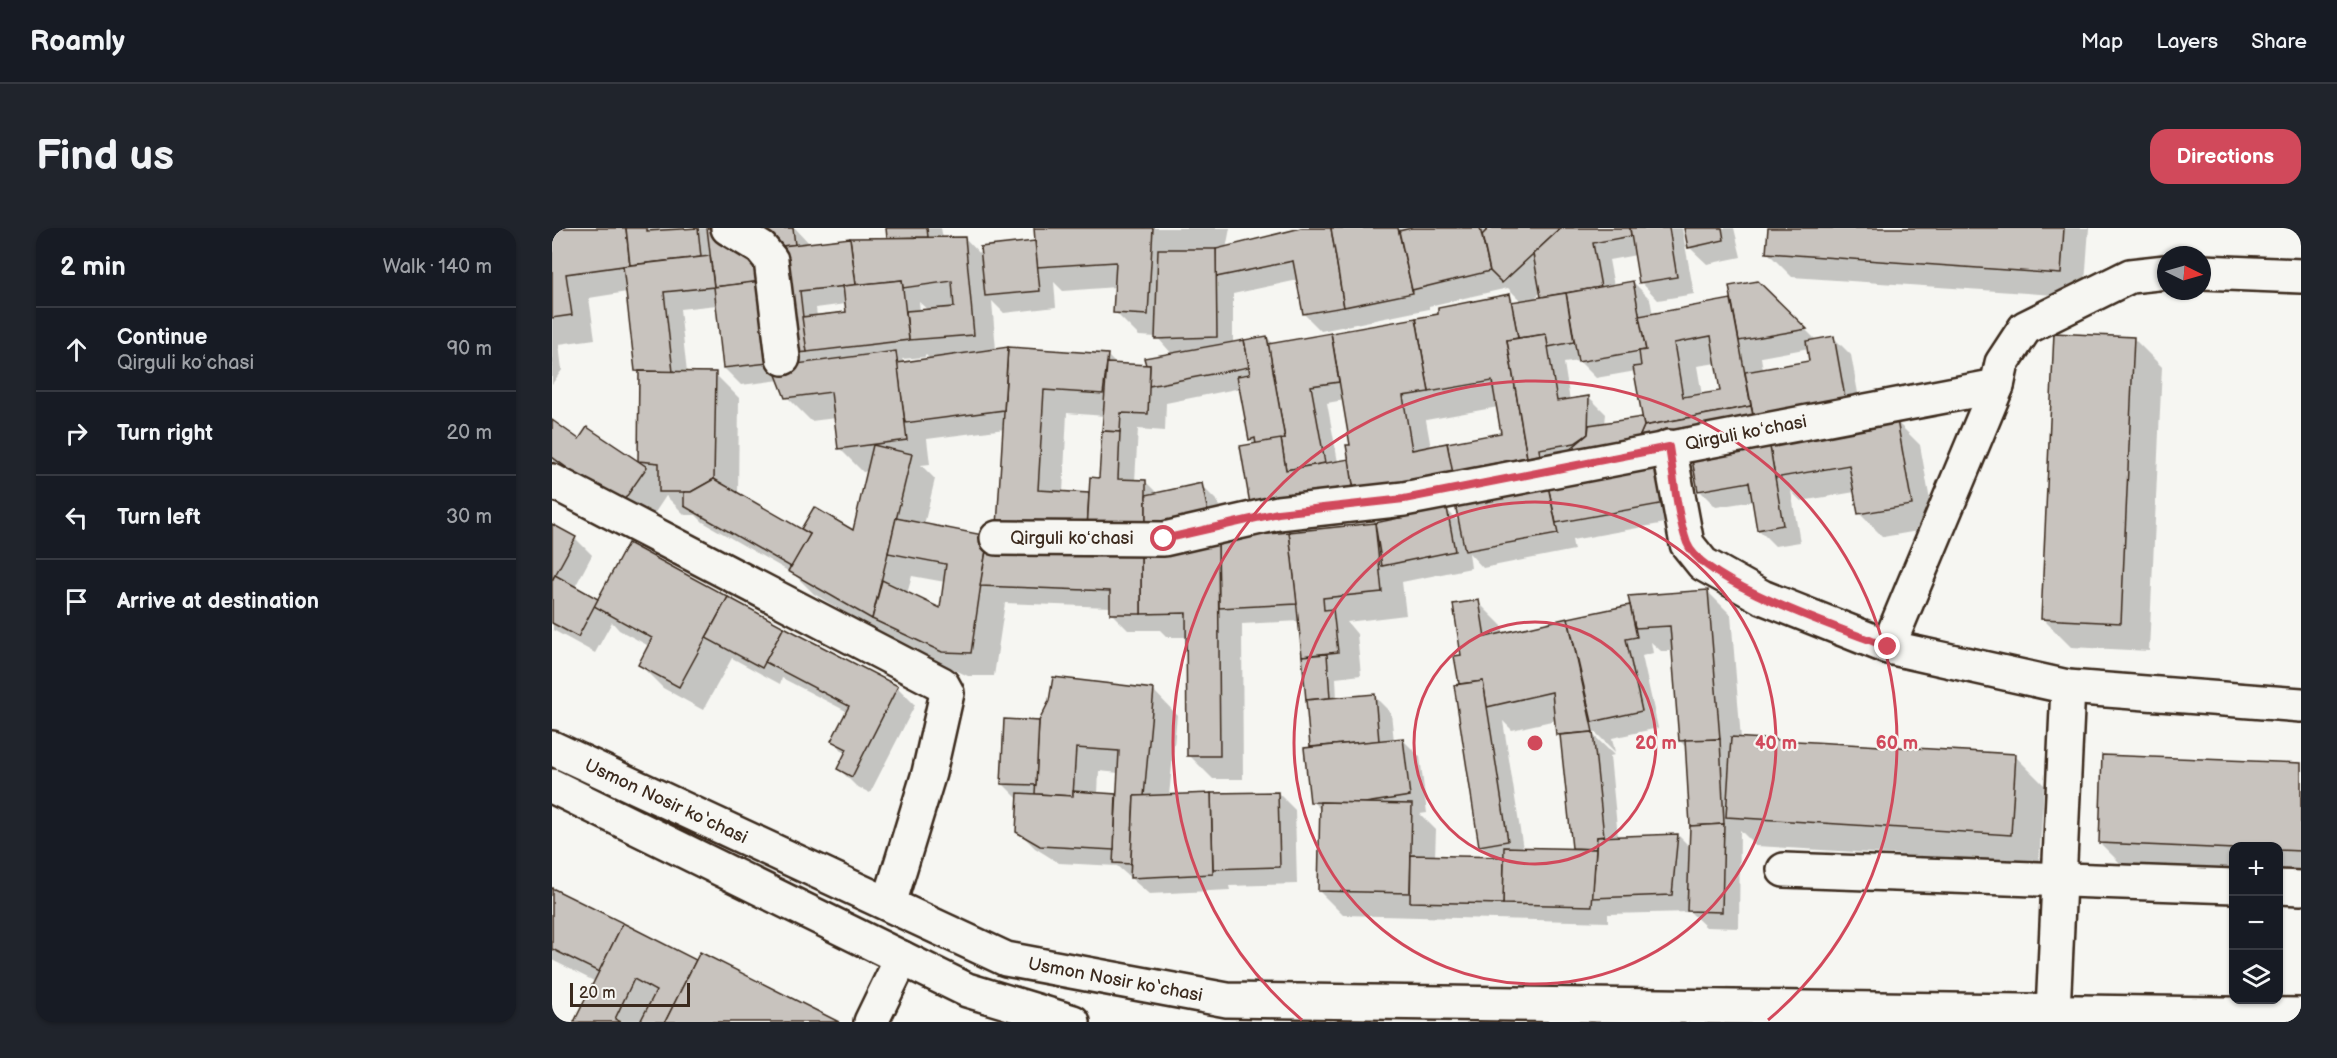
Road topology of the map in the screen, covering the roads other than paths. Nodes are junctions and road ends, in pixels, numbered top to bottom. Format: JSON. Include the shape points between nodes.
{"nodes":[{"id":1,"x":728,"y":228,"type":"edge"},
{"id":2,"x":2211,"y":272,"type":"edge"},
{"id":3,"x":2157,"y":273,"type":"edge"},
{"id":4,"x":2301,"y":276,"type":"edge"},
{"id":5,"x":783,"y":358,"type":"dead end"},
{"id":6,"x":1996,"y":386,"type":"junction"},
{"id":7,"x":1669,"y":447,"type":"junction"},
{"id":8,"x":552,"y":481,"type":"edge"},
{"id":9,"x":998,"y":538,"type":"dead end"},
{"id":10,"x":1888,"y":647,"type":"junction"},
{"id":11,"x":2068,"y":687,"type":"junction"},
{"id":12,"x":2301,"y":705,"type":"edge"},
{"id":13,"x":552,"y":747,"type":"edge"},
{"id":14,"x":552,"y":786,"type":"edge"},
{"id":15,"x":1784,"y":870,"type":"dead end"},
{"id":16,"x":2060,"y":880,"type":"junction"},
{"id":17,"x":2229,"y":886,"type":"edge"},
{"id":18,"x":2283,"y":887,"type":"edge"},
{"id":19,"x":2301,"y":888,"type":"edge"},
{"id":20,"x":889,"y":904,"type":"junction"},
{"id":21,"x":902,"y":958,"type":"junction"},
{"id":22,"x":2053,"y":1012,"type":"junction"},
{"id":23,"x":2301,"y":1015,"type":"edge"},
{"id":24,"x":872,"y":1022,"type":"edge"},
{"id":25,"x":1073,"y":1022,"type":"edge"}],
"edges":[{"from":1,"to":5,"type":"main road","via":[[761,248],[771,260]]},
{"from":2,"to":4,"type":"main road"},
{"from":3,"to":6,"type":"main road","via":[[2130,276],[2025,328],[2002,363]]},
{"from":6,"to":7,"type":"main road","name":"Qirguli koʻchasi"},
{"from":6,"to":10,"type":"main road"},
{"from":7,"to":9,"type":"main road","name":"Qirguli koʻchasi","via":[[1404,499],[1278,513],[1164,539]]},
{"from":7,"to":10,"type":"main road","via":[[1687,544],[1703,564],[1762,597]]},
{"from":8,"to":20,"type":"main road","via":[[942,684],[947,693],[928,773]]},
{"from":10,"to":11,"type":"main road"},
{"from":11,"to":12,"type":"main road"},
{"from":11,"to":16,"type":"main road"},
{"from":13,"to":20,"type":"main road","name":"Usmon Nosir ko‘chasi"},
{"from":14,"to":21,"type":"main road","name":"Usmon Nosir ko‘chasi"},
{"from":15,"to":16,"type":"main road"},
{"from":16,"to":17,"type":"main road"},
{"from":16,"to":22,"type":"main road"},
{"from":18,"to":19,"type":"main road"},
{"from":20,"to":22,"type":"main road","name":"Usmon Nosir ko‘chasi","via":[[1006,958],[1227,1000]]},
{"from":21,"to":24,"type":"main road"},
{"from":21,"to":25,"type":"main road","name":"Usmon Nosir ko‘chasi","via":[[967,990]]},
{"from":22,"to":23,"type":"main road","name":"Usmon Nosir ko‘chasi"}]}
